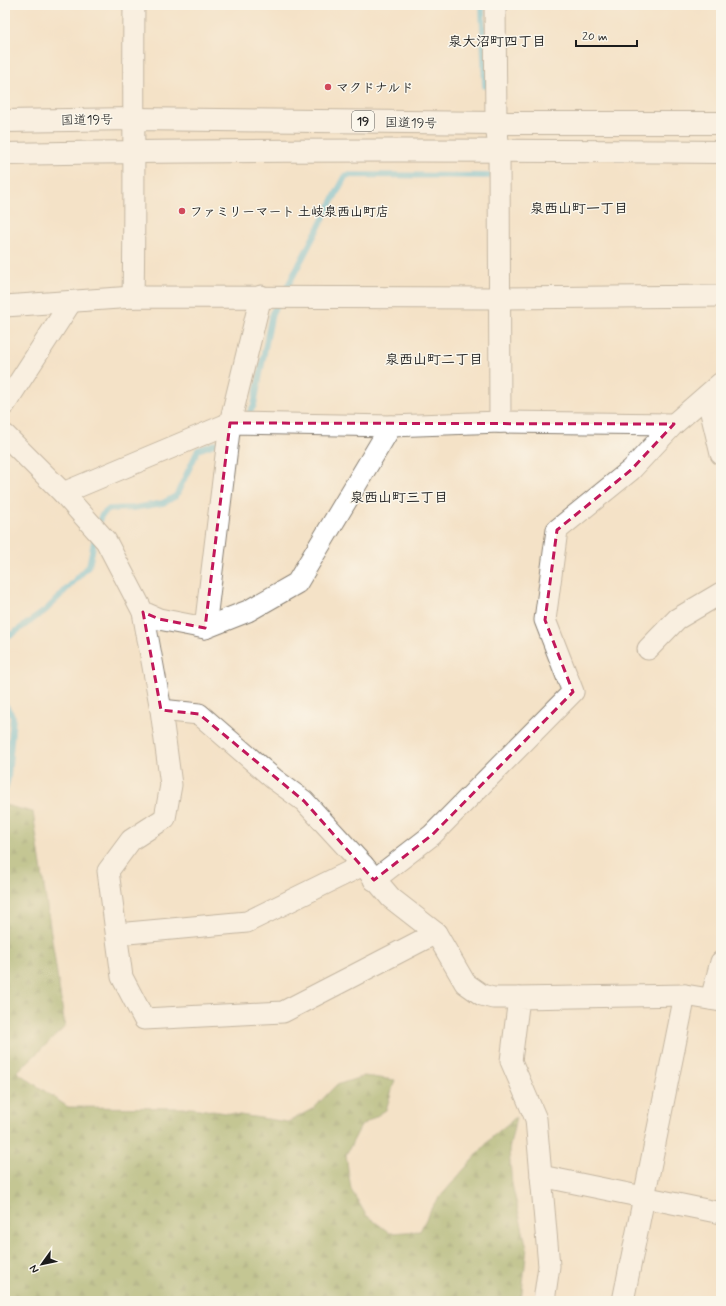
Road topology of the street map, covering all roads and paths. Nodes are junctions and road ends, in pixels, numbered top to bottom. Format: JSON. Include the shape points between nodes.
{"nodes":[{"id":1,"x":134,"y":5,"type":"edge"},
{"id":2,"x":495,"y":5,"type":"edge"},
{"id":3,"x":133,"y":119,"type":"junction"},
{"id":4,"x":5,"y":121,"type":"edge"},
{"id":5,"x":496,"y":123,"type":"junction"},
{"id":6,"x":721,"y":123,"type":"edge"},
{"id":7,"x":499,"y":150,"type":"junction"},
{"id":8,"x":135,"y":151,"type":"junction"},
{"id":9,"x":721,"y":152,"type":"edge"},
{"id":10,"x":5,"y":154,"type":"edge"},
{"id":11,"x":261,"y":296,"type":"junction"},
{"id":12,"x":721,"y":296,"type":"edge"},
{"id":13,"x":133,"y":297,"type":"junction"},
{"id":14,"x":500,"y":298,"type":"junction"},
{"id":15,"x":71,"y":302,"type":"junction"},
{"id":16,"x":5,"y":306,"type":"edge"},
{"id":17,"x":714,"y":390,"type":"edge"},
{"id":18,"x":5,"y":404,"type":"edge"},
{"id":19,"x":500,"y":422,"type":"junction"},
{"id":20,"x":230,"y":423,"type":"junction"},
{"id":21,"x":674,"y":424,"type":"junction"},
{"id":22,"x":391,"y":426,"type":"junction"},
{"id":23,"x":5,"y":434,"type":"edge"},
{"id":24,"x":721,"y":454,"type":"edge"},
{"id":25,"x":63,"y":494,"type":"junction"},
{"id":26,"x":721,"y":593,"type":"edge"},
{"id":27,"x":144,"y":612,"type":"junction"},
{"id":28,"x":205,"y":628,"type":"junction"},
{"id":29,"x":648,"y":649,"type":"dead end"},
{"id":30,"x":161,"y":710,"type":"junction"},
{"id":31,"x":369,"y":872,"type":"junction"},
{"id":32,"x":436,"y":933,"type":"junction"},
{"id":33,"x":117,"y":934,"type":"junction"},
{"id":34,"x":721,"y":962,"type":"edge"},
{"id":35,"x":685,"y":995,"type":"junction"},
{"id":36,"x":519,"y":998,"type":"junction"},
{"id":37,"x":716,"y":1000,"type":"edge"},
{"id":38,"x":541,"y":1176,"type":"junction"},
{"id":39,"x":644,"y":1197,"type":"junction"},
{"id":40,"x":721,"y":1213,"type":"edge"},
{"id":41,"x":544,"y":1301,"type":"edge"},
{"id":42,"x":623,"y":1301,"type":"edge"}],
"edges":[{"from":1,"to":3,"type":"street"},
{"from":2,"to":5,"type":"street"},
{"from":3,"to":4,"type":"highway","name":"国道19号","number":"19"},
{"from":3,"to":5,"type":"highway","name":"国道19号","number":"19"},
{"from":3,"to":8,"type":"street"},
{"from":5,"to":6,"type":"highway","name":"国道19号","number":"19"},
{"from":5,"to":7,"type":"street"},
{"from":7,"to":8,"type":"highway","number":"19"},
{"from":7,"to":9,"type":"highway","number":"19"},
{"from":7,"to":14,"type":"street"},
{"from":8,"to":10,"type":"highway","number":"19"},
{"from":8,"to":13,"type":"street"},
{"from":11,"to":13,"type":"street"},
{"from":11,"to":14,"type":"street"},
{"from":11,"to":20,"type":"street"},
{"from":12,"to":14,"type":"street"},
{"from":13,"to":15,"type":"street"},
{"from":14,"to":19,"type":"street"},
{"from":15,"to":16,"type":"street"},
{"from":15,"to":18,"type":"street"},
{"from":17,"to":21,"type":"street"},
{"from":17,"to":24,"type":"street"},
{"from":19,"to":21,"type":"street"},
{"from":19,"to":22,"type":"street"},
{"from":20,"to":22,"type":"street"},
{"from":20,"to":25,"type":"street"},
{"from":20,"to":28,"type":"street"},
{"from":21,"to":31,"type":"street","via":[[631,470],[556,530],[546,620],[573,692],[432,835]]},
{"from":22,"to":28,"type":"street","via":[[297,583],[248,611]]},
{"from":23,"to":25,"type":"street"},
{"from":25,"to":27,"type":"street","via":[[106,541]]},
{"from":26,"to":29,"type":"street","via":[[677,619]]},
{"from":27,"to":28,"type":"street","via":[[159,619]]},
{"from":27,"to":30,"type":"street"},
{"from":30,"to":31,"type":"street","via":[[198,714],[304,801]]},
{"from":30,"to":33,"type":"street","via":[[171,785],[165,818],[131,840],[108,871]]},
{"from":31,"to":32,"type":"street","via":[[391,898]]},
{"from":31,"to":33,"type":"street","via":[[247,922]]},
{"from":32,"to":33,"type":"street","via":[[283,1012],[144,1019],[122,977]]},
{"from":32,"to":36,"type":"street","via":[[465,983],[482,995],[493,998]]},
{"from":34,"to":37,"type":"street"},
{"from":35,"to":36,"type":"street"},
{"from":35,"to":37,"type":"street"},
{"from":35,"to":39,"type":"street"},
{"from":36,"to":38,"type":"street","via":[[511,1061],[536,1119]]},
{"from":38,"to":39,"type":"street"},
{"from":38,"to":41,"type":"street","via":[[549,1266]]},
{"from":39,"to":40,"type":"street"},
{"from":39,"to":42,"type":"street"}]}
